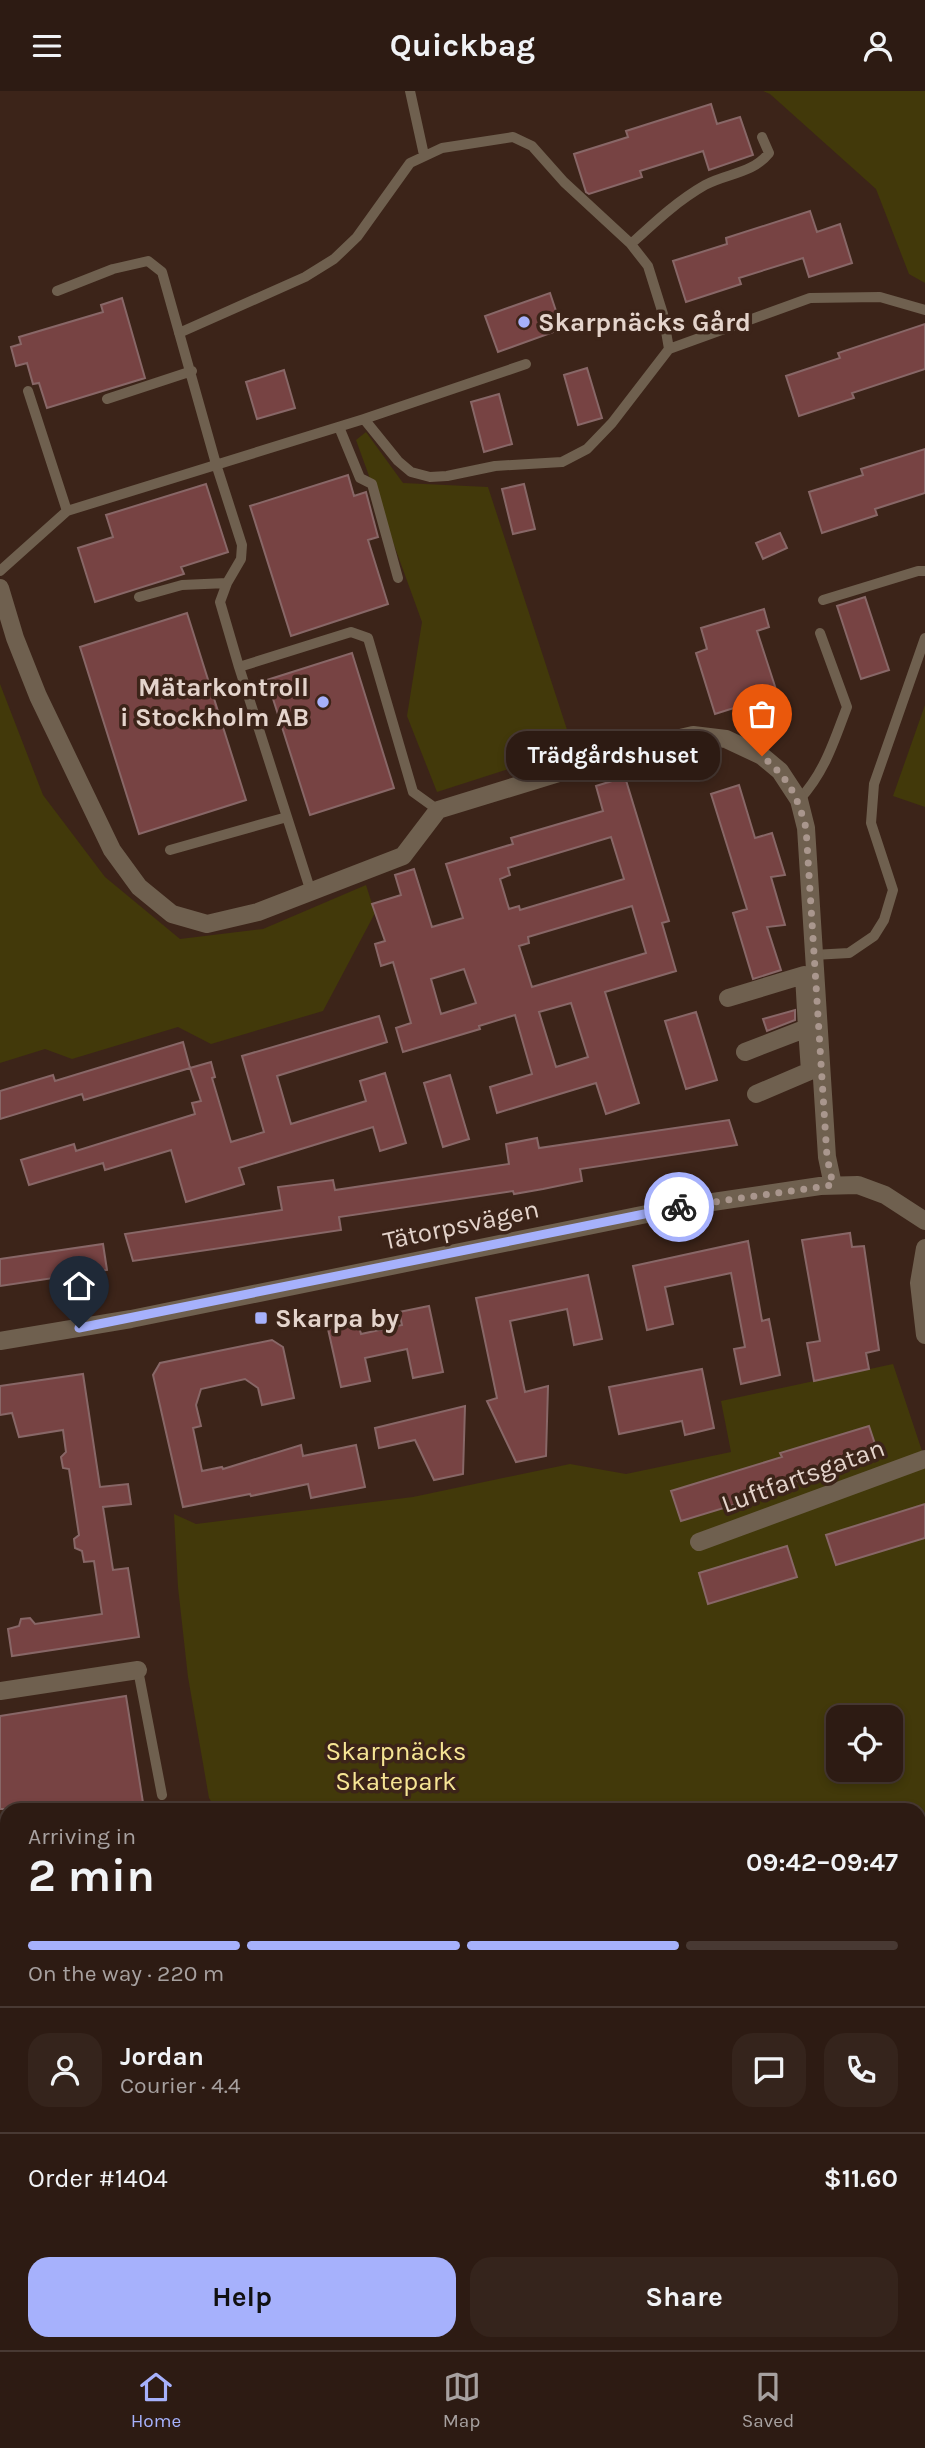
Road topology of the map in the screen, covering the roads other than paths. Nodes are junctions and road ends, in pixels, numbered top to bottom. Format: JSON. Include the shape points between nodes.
{"nodes":[{"id":1,"x":410,"y":91,"type":"edge"},
{"id":2,"x":762,"y":137,"type":"dead end"},
{"id":3,"x":424,"y":155,"type":"junction"},
{"id":4,"x":631,"y":244,"type":"junction"},
{"id":5,"x":57,"y":291,"type":"dead end"},
{"id":6,"x":925,"y":310,"type":"edge"},
{"id":7,"x":179,"y":333,"type":"junction"},
{"id":8,"x":669,"y":349,"type":"junction"},
{"id":9,"x":526,"y":364,"type":"dead end"},
{"id":10,"x":192,"y":371,"type":"junction"},
{"id":11,"x":29,"y":391,"type":"dead end"},
{"id":12,"x":107,"y":400,"type":"dead end"},
{"id":13,"x":364,"y":419,"type":"junction"},
{"id":14,"x":339,"y":426,"type":"junction"},
{"id":15,"x":216,"y":464,"type":"junction"},
{"id":16,"x":67,"y":511,"type":"junction"},
{"id":17,"x":0,"y":571,"type":"edge"},
{"id":18,"x":925,"y":571,"type":"edge"},
{"id":19,"x":398,"y":578,"type":"dead end"},
{"id":20,"x":227,"y":583,"type":"junction"},
{"id":21,"x":0,"y":587,"type":"edge"},
{"id":22,"x":139,"y":597,"type":"dead end"},
{"id":23,"x":823,"y":600,"type":"dead end"},
{"id":24,"x":820,"y":633,"type":"dead end"},
{"id":25,"x":925,"y":638,"type":"edge"},
{"id":26,"x":239,"y":667,"type":"junction"},
{"id":27,"x":799,"y":800,"type":"junction"},
{"id":28,"x":438,"y":810,"type":"junction"},
{"id":29,"x":287,"y":817,"type":"junction"},
{"id":30,"x":170,"y":850,"type":"dead end"},
{"id":31,"x":311,"y":892,"type":"junction"},
{"id":32,"x":813,"y":955,"type":"junction"},
{"id":33,"x":728,"y":998,"type":"dead end"},
{"id":34,"x":807,"y":1028,"type":"junction"},
{"id":35,"x":745,"y":1052,"type":"dead end"},
{"id":36,"x":757,"y":1094,"type":"dead end"},
{"id":37,"x":833,"y":1185,"type":"junction"},
{"id":38,"x":925,"y":1221,"type":"edge"},
{"id":39,"x":925,"y":1248,"type":"edge"},
{"id":40,"x":925,"y":1335,"type":"edge"},
{"id":41,"x":0,"y":1341,"type":"edge"},
{"id":42,"x":925,"y":1459,"type":"edge"},
{"id":43,"x":699,"y":1542,"type":"dead end"},
{"id":44,"x":138,"y":1670,"type":"joint"},
{"id":45,"x":0,"y":1691,"type":"edge"},
{"id":46,"x":162,"y":1795,"type":"dead end"}],
"edges":[{"from":1,"to":3,"type":"lane"},
{"from":2,"to":4,"type":"lane","via":[[769,153],[759,165],[708,184],[672,207]]},
{"from":3,"to":4,"type":"lane","via":[[513,137],[532,146]]},
{"from":3,"to":7,"type":"lane","via":[[410,163],[356,237],[334,259],[304,278]]},
{"from":4,"to":8,"type":"lane","via":[[648,266]]},
{"from":5,"to":7,"type":"lane","via":[[148,261],[162,272]]},
{"from":6,"to":8,"type":"lane","via":[[880,297],[810,298]]},
{"from":7,"to":10,"type":"lane"},
{"from":8,"to":13,"type":"lane","via":[[612,423],[587,449],[562,463],[495,466],[430,477],[411,472],[398,461]]},
{"from":9,"to":13,"type":"lane"},
{"from":10,"to":12,"type":"lane"},
{"from":10,"to":15,"type":"lane"},
{"from":11,"to":16,"type":"lane"},
{"from":13,"to":14,"type":"lane"},
{"from":14,"to":15,"type":"lane"},
{"from":14,"to":19,"type":"lane","via":[[360,478],[372,484]]},
{"from":15,"to":16,"type":"lane"},
{"from":15,"to":20,"type":"lane","via":[[242,545],[241,559]]},
{"from":16,"to":17,"type":"lane"},
{"from":18,"to":23,"type":"lane"},
{"from":20,"to":22,"type":"lane","via":[[181,585]]},
{"from":20,"to":26,"type":"lane","via":[[220,602]]},
{"from":21,"to":31,"type":"street","via":[[38,697],[112,850],[139,887],[172,914],[207,924],[258,912]]},
{"from":24,"to":27,"type":"lane","via":[[847,707],[825,763]]},
{"from":25,"to":32,"type":"lane","via":[[874,784],[871,823],[893,890],[884,920],[874,936],[849,953]]},
{"from":26,"to":28,"type":"lane","via":[[351,632],[368,638],[413,792]]},
{"from":26,"to":29,"type":"lane"},
{"from":27,"to":28,"type":"street","via":[[780,771],[762,756],[726,739],[693,735]]},
{"from":27,"to":32,"type":"street","via":[[806,828]]},
{"from":28,"to":31,"type":"street","via":[[402,856]]},
{"from":29,"to":30,"type":"lane"},
{"from":29,"to":31,"type":"lane"},
{"from":32,"to":37,"type":"street","via":[[827,1157]]},
{"from":33,"to":34,"type":"street","via":[[804,975]]},
{"from":34,"to":35,"type":"street"},
{"from":34,"to":36,"type":"street","via":[[810,1071]]},
{"from":37,"to":38,"type":"street","name":"Tätorpsvägen","via":[[858,1185],[885,1195]]},
{"from":37,"to":41,"type":"street","name":"Tätorpsvägen","via":[[686,1206],[131,1319]]},
{"from":39,"to":40,"type":"street","via":[[919,1283]]},
{"from":42,"to":43,"type":"street","name":"Luftfartsgatan"},
{"from":44,"to":45,"type":"street"},
{"from":44,"to":46,"type":"lane"}]}
